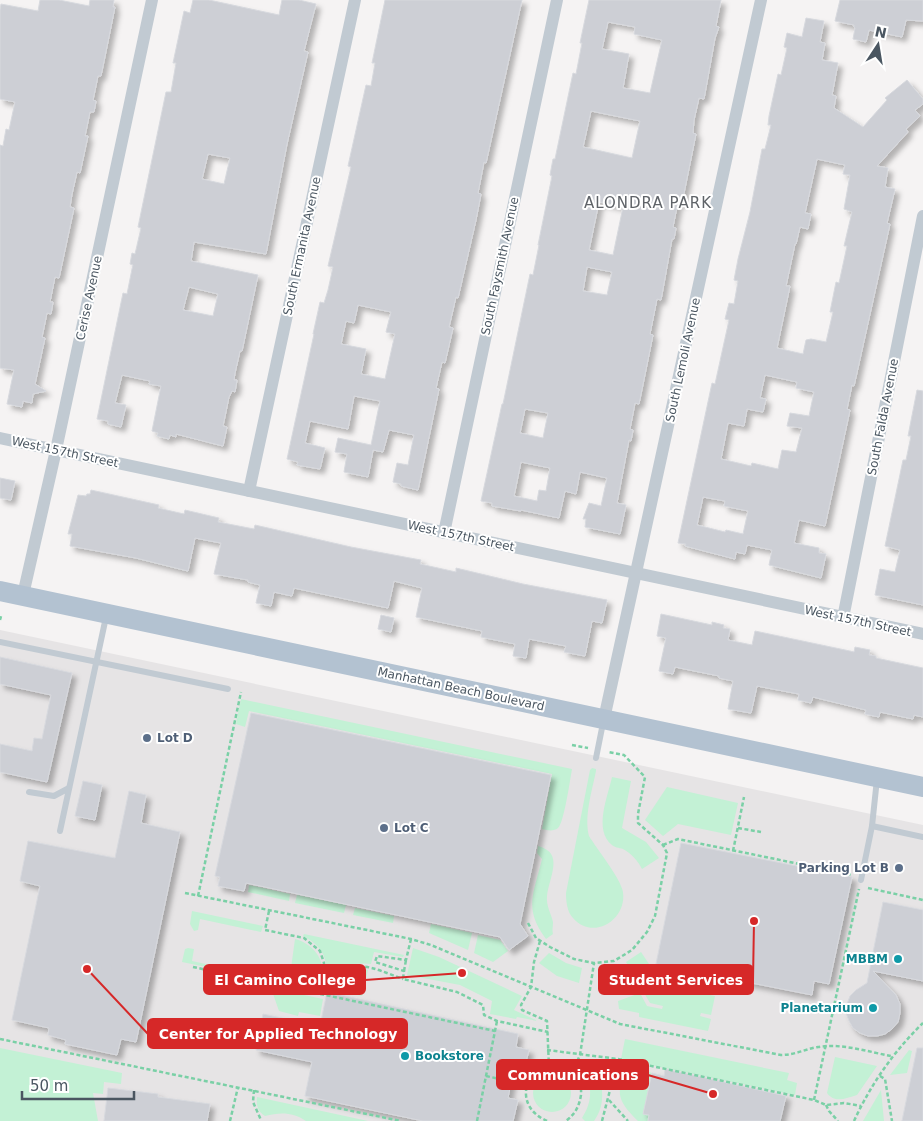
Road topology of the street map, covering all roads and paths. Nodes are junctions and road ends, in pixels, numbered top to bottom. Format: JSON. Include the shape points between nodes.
{"nodes":[{"id":1,"x":152,"y":0,"type":"edge"},
{"id":2,"x":355,"y":0,"type":"edge"},
{"id":3,"x":557,"y":0,"type":"edge"},
{"id":4,"x":761,"y":0,"type":"edge"},
{"id":5,"x":923,"y":216,"type":"edge"},
{"id":6,"x":0,"y":438,"type":"edge"},
{"id":7,"x":56,"y":450,"type":"junction"},
{"id":8,"x":249,"y":491,"type":"junction"},
{"id":9,"x":444,"y":533,"type":"junction"},
{"id":10,"x":636,"y":573,"type":"junction"},
{"id":11,"x":0,"y":591,"type":"edge"},
{"id":12,"x":23,"y":595,"type":"junction"},
{"id":13,"x":107,"y":613,"type":"junction"},
{"id":14,"x":842,"y":618,"type":"junction"},
{"id":15,"x":923,"y":634,"type":"edge"},
{"id":16,"x":0,"y":642,"type":"edge"},
{"id":17,"x":97,"y":662,"type":"junction"},
{"id":18,"x":228,"y":689,"type":"dead end"},
{"id":19,"x":241,"y":692,"type":"dead end"},
{"id":20,"x":604,"y":719,"type":"junction"},
{"id":21,"x":624,"y":755,"type":"dead end"},
{"id":22,"x":596,"y":758,"type":"dead end"},
{"id":23,"x":877,"y":778,"type":"junction"},
{"id":24,"x":69,"y":788,"type":"junction"},
{"id":25,"x":923,"y":788,"type":"edge"},
{"id":26,"x":29,"y":792,"type":"dead end"},
{"id":27,"x":744,"y":797,"type":"dead end"},
{"id":28,"x":872,"y":826,"type":"junction"},
{"id":29,"x":738,"y":828,"type":"junction"},
{"id":30,"x":60,"y":831,"type":"dead end"},
{"id":31,"x":761,"y":832,"type":"dead end"},
{"id":32,"x":923,"y":837,"type":"edge"},
{"id":33,"x":664,"y":845,"type":"junction"},
{"id":34,"x":733,"y":851,"type":"junction"},
{"id":35,"x":861,"y":880,"type":"junction"},
{"id":36,"x":185,"y":893,"type":"dead end"},
{"id":37,"x":198,"y":896,"type":"junction"},
{"id":38,"x":923,"y":900,"type":"edge"},
{"id":39,"x":269,"y":910,"type":"junction"},
{"id":40,"x":528,"y":923,"type":"dead end"},
{"id":41,"x":412,"y":939,"type":"junction"},
{"id":42,"x":540,"y":940,"type":"junction"},
{"id":43,"x":406,"y":960,"type":"junction"},
{"id":44,"x":594,"y":963,"type":"junction"},
{"id":45,"x":193,"y":967,"type":"dead end"},
{"id":46,"x":404,"y":971,"type":"junction"},
{"id":47,"x":403,"y":979,"type":"junction"},
{"id":48,"x":323,"y":980,"type":"junction"},
{"id":49,"x":531,"y":987,"type":"junction"},
{"id":50,"x":314,"y":993,"type":"junction"},
{"id":51,"x":588,"y":1010,"type":"junction"},
{"id":52,"x":497,"y":1021,"type":"junction"},
{"id":53,"x":923,"y":1023,"type":"edge"},
{"id":54,"x":495,"y":1032,"type":"junction"},
{"id":55,"x":548,"y":1032,"type":"junction"},
{"id":56,"x":0,"y":1039,"type":"edge"},
{"id":57,"x":826,"y":1047,"type":"junction"},
{"id":58,"x":548,"y":1050,"type":"junction"},
{"id":59,"x":580,"y":1055,"type":"junction"},
{"id":60,"x":892,"y":1056,"type":"junction"},
{"id":61,"x":618,"y":1059,"type":"junction"},
{"id":62,"x":549,"y":1067,"type":"junction"},
{"id":63,"x":572,"y":1073,"type":"junction"},
{"id":64,"x":486,"y":1076,"type":"junction"},
{"id":65,"x":880,"y":1076,"type":"junction"},
{"id":66,"x":578,"y":1080,"type":"junction"},
{"id":67,"x":527,"y":1086,"type":"junction"},
{"id":68,"x":238,"y":1087,"type":"junction"},
{"id":69,"x":254,"y":1090,"type":"junction"},
{"id":70,"x":609,"y":1099,"type":"junction"},
{"id":71,"x":814,"y":1100,"type":"junction"},
{"id":72,"x":826,"y":1105,"type":"junction"},
{"id":73,"x":861,"y":1106,"type":"junction"},
{"id":74,"x":261,"y":1120,"type":"edge"},
{"id":75,"x":539,"y":1120,"type":"edge"},
{"id":76,"x":230,"y":1121,"type":"edge"},
{"id":77,"x":401,"y":1121,"type":"edge"},
{"id":78,"x":477,"y":1121,"type":"edge"},
{"id":79,"x":546,"y":1121,"type":"edge"},
{"id":80,"x":566,"y":1121,"type":"edge"},
{"id":81,"x":602,"y":1121,"type":"edge"},
{"id":82,"x":628,"y":1121,"type":"edge"},
{"id":83,"x":838,"y":1121,"type":"edge"},
{"id":84,"x":854,"y":1121,"type":"edge"},
{"id":85,"x":892,"y":1121,"type":"edge"}],
"edges":[{"from":1,"to":7,"type":"street","name":"Cerise Avenue"},
{"from":2,"to":8,"type":"street","name":"South Ermanita Avenue"},
{"from":3,"to":9,"type":"street","name":"South Faysmith Avenue"},
{"from":4,"to":10,"type":"street","name":"South Lemoli Avenue"},
{"from":5,"to":14,"type":"street","name":"South Falda Avenue"},
{"from":6,"to":7,"type":"street","name":"West 157th Street"},
{"from":7,"to":8,"type":"street","name":"West 157th Street"},
{"from":7,"to":12,"type":"street","name":"Cerise Avenue"},
{"from":8,"to":9,"type":"street","name":"West 157th Street"},
{"from":9,"to":10,"type":"street","name":"West 157th Street"},
{"from":10,"to":14,"type":"street","name":"West 157th Street"},
{"from":10,"to":20,"type":"street","name":"South Lemoli Avenue"},
{"from":11,"to":12,"type":"main road","name":"Manhattan Beach Boulevard"},
{"from":12,"to":13,"type":"main road","name":"Manhattan Beach Boulevard"},
{"from":13,"to":17,"type":"lane"},
{"from":13,"to":20,"type":"main road","name":"Manhattan Beach Boulevard"},
{"from":14,"to":15,"type":"street","name":"West 157th Street"},
{"from":16,"to":17,"type":"lane"},
{"from":17,"to":18,"type":"lane"},
{"from":17,"to":24,"type":"lane"},
{"from":19,"to":37,"type":"path"},
{"from":20,"to":22,"type":"lane"},
{"from":20,"to":23,"type":"main road","name":"Manhattan Beach Boulevard"},
{"from":21,"to":33,"type":"path","via":[[645,777],[638,823]]},
{"from":23,"to":25,"type":"main road","name":"Manhattan Beach Boulevard"},
{"from":23,"to":28,"type":"lane"},
{"from":24,"to":26,"type":"lane","via":[[54,796]]},
{"from":24,"to":30,"type":"lane"},
{"from":27,"to":29,"type":"path"},
{"from":28,"to":32,"type":"lane"},
{"from":28,"to":35,"type":"lane"},
{"from":29,"to":31,"type":"path"},
{"from":29,"to":34,"type":"path"},
{"from":33,"to":34,"type":"path","via":[[678,839]]},
{"from":33,"to":44,"type":"path","via":[[667,853],[660,895],[647,932],[632,950],[614,961]]},
{"from":34,"to":35,"type":"path","via":[[856,876]]},
{"from":35,"to":38,"type":"path","via":[[869,888]]},
{"from":35,"to":57,"type":"path"},
{"from":36,"to":37,"type":"path"},
{"from":37,"to":39,"type":"path"},
{"from":39,"to":41,"type":"path"},
{"from":39,"to":48,"type":"path","via":[[265,930],[304,938],[314,945],[324,963]]},
{"from":40,"to":42,"type":"path"},
{"from":41,"to":43,"type":"path"},
{"from":41,"to":49,"type":"path"},
{"from":42,"to":44,"type":"path","via":[[574,959]]},
{"from":42,"to":49,"type":"path"},
{"from":43,"to":46,"type":"path"},
{"from":43,"to":46,"type":"path","via":[[377,956],[376,962]]},
{"from":44,"to":51,"type":"path"},
{"from":45,"to":50,"type":"path"},
{"from":46,"to":47,"type":"path"},
{"from":47,"to":48,"type":"path","via":[[356,965]]},
{"from":47,"to":52,"type":"path","via":[[457,992],[483,1005],[484,1015]]},
{"from":48,"to":50,"type":"path"},
{"from":49,"to":51,"type":"path"},
{"from":49,"to":55,"type":"path","via":[[521,1005],[522,1010],[547,1021]]},
{"from":50,"to":54,"type":"path"},
{"from":51,"to":57,"type":"path","via":[[620,1024],[781,1055]]},
{"from":51,"to":59,"type":"path"},
{"from":52,"to":54,"type":"path"},
{"from":52,"to":55,"type":"path"},
{"from":53,"to":60,"type":"path"},
{"from":54,"to":64,"type":"path"},
{"from":55,"to":58,"type":"path"},
{"from":56,"to":68,"type":"path"},
{"from":57,"to":60,"type":"path"},
{"from":57,"to":71,"type":"path"},
{"from":58,"to":59,"type":"path"},
{"from":58,"to":62,"type":"path"},
{"from":59,"to":61,"type":"path"},
{"from":59,"to":63,"type":"path"},
{"from":60,"to":65,"type":"path"},
{"from":61,"to":66,"type":"path"},
{"from":61,"to":70,"type":"path"},
{"from":61,"to":71,"type":"path"},
{"from":62,"to":63,"type":"path"},
{"from":62,"to":67,"type":"path","via":[[540,1070]]},
{"from":63,"to":66,"type":"path"},
{"from":64,"to":67,"type":"path"},
{"from":64,"to":78,"type":"path"},
{"from":65,"to":73,"type":"path"},
{"from":65,"to":85,"type":"path","via":[[885,1079]]},
{"from":66,"to":80,"type":"path","via":[[580,1104]]},
{"from":67,"to":75,"type":"path","via":[[528,1104]]},
{"from":68,"to":69,"type":"path"},
{"from":68,"to":76,"type":"path"},
{"from":69,"to":74,"type":"path","via":[[253,1102]]},
{"from":69,"to":77,"type":"path"},
{"from":70,"to":81,"type":"path"},
{"from":70,"to":82,"type":"path"},
{"from":71,"to":72,"type":"path"},
{"from":72,"to":73,"type":"path"},
{"from":72,"to":83,"type":"path"},
{"from":73,"to":84,"type":"path"},
{"from":75,"to":79,"type":"path"}]}
